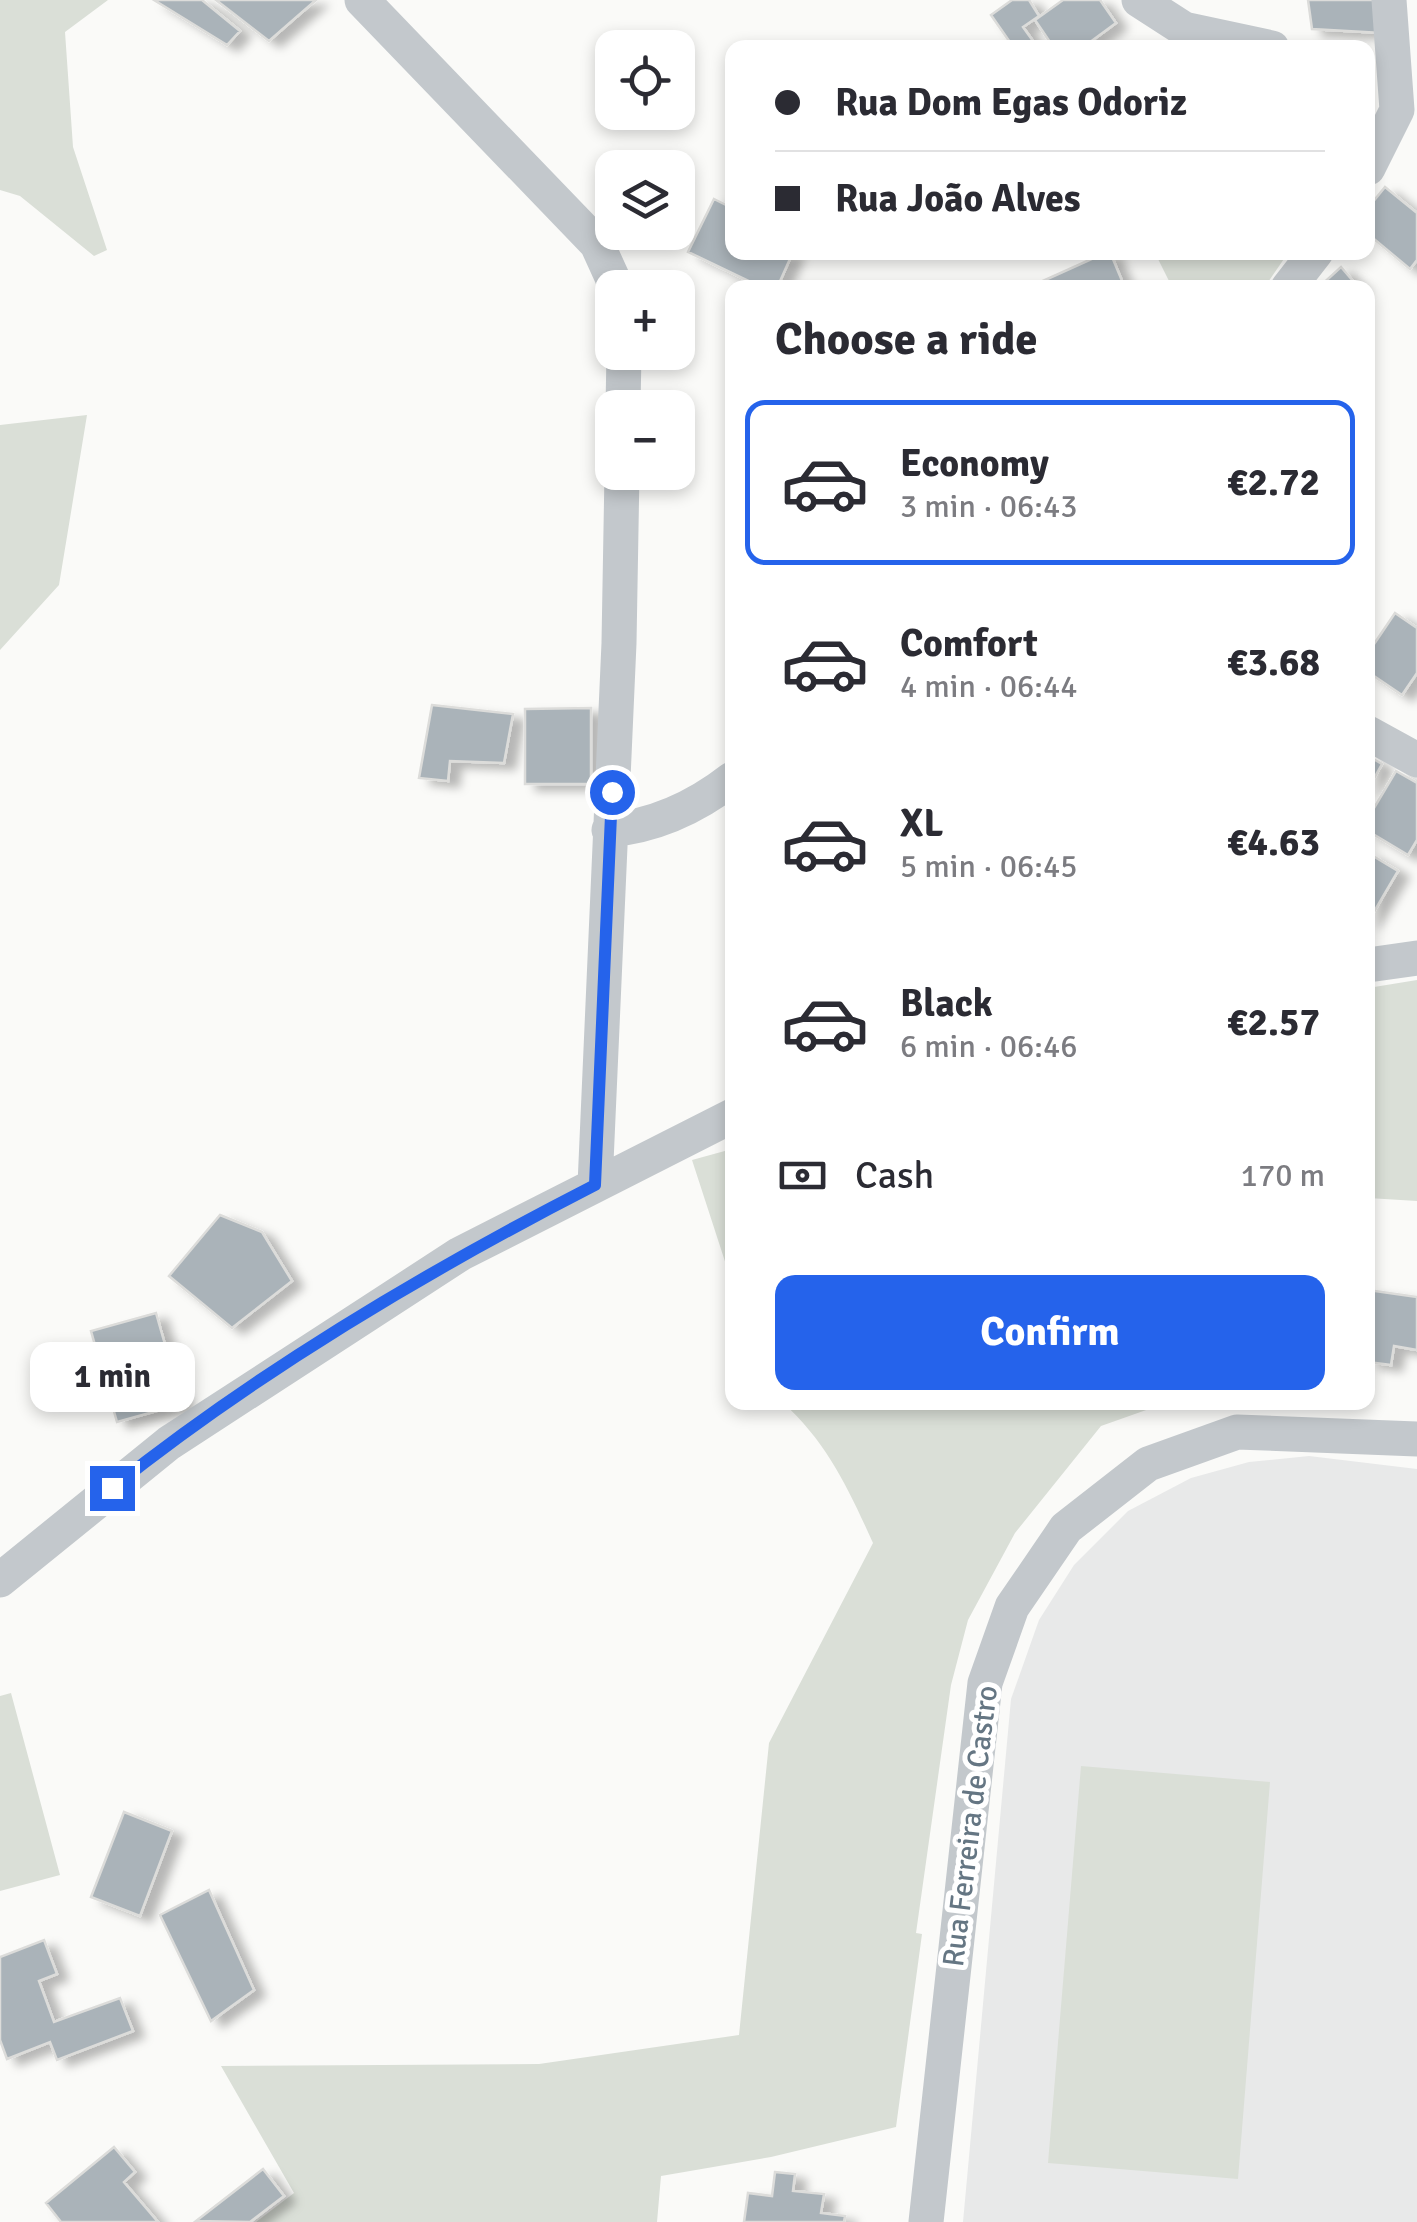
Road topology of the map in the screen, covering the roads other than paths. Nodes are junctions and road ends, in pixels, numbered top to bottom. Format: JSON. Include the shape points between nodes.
{"nodes":[{"id":1,"x":362,"y":0,"type":"edge"},
{"id":2,"x":1139,"y":0,"type":"edge"},
{"id":3,"x":1389,"y":0,"type":"edge"},
{"id":4,"x":1233,"y":40,"type":"edge"},
{"id":5,"x":1381,"y":62,"type":"edge"},
{"id":6,"x":1375,"y":154,"type":"edge"},
{"id":7,"x":1310,"y":260,"type":"edge"},
{"id":8,"x":608,"y":270,"type":"edge"},
{"id":9,"x":1294,"y":280,"type":"edge"},
{"id":10,"x":621,"y":490,"type":"edge"},
{"id":11,"x":1375,"y":736,"type":"edge"},
{"id":12,"x":1417,"y":760,"type":"edge"},
{"id":13,"x":725,"y":784,"type":"edge"},
{"id":14,"x":610,"y":830,"type":"junction"},
{"id":15,"x":1417,"y":958,"type":"edge"},
{"id":16,"x":1375,"y":965,"type":"edge"},
{"id":17,"x":725,"y":1120,"type":"edge"},
{"id":18,"x":595,"y":1185,"type":"junction"},
{"id":19,"x":1417,"y":1439,"type":"edge"},
{"id":20,"x":0,"y":1580,"type":"edge"},
{"id":21,"x":926,"y":2222,"type":"edge"}],
"edges":[{"from":1,"to":8,"type":"street","via":[[596,244]]},
{"from":2,"to":4,"type":"street","via":[[1184,30]]},
{"from":3,"to":5,"type":"street"},
{"from":5,"to":6,"type":"street","via":[[1397,110]]},
{"from":7,"to":9,"type":"street"},
{"from":10,"to":14,"type":"street"},
{"from":11,"to":12,"type":"street"},
{"from":13,"to":14,"type":"street","via":[[644,827]]},
{"from":14,"to":18,"type":"street"},
{"from":15,"to":16,"type":"street"},
{"from":17,"to":18,"type":"street"},
{"from":18,"to":20,"type":"street","via":[[460,1254],[169,1443]]},
{"from":19,"to":21,"type":"street","name":"Rua Ferreira de Castro","via":[[1238,1432],[1148,1464],[1066,1528],[1012,1607],[985,1683]]}]}
